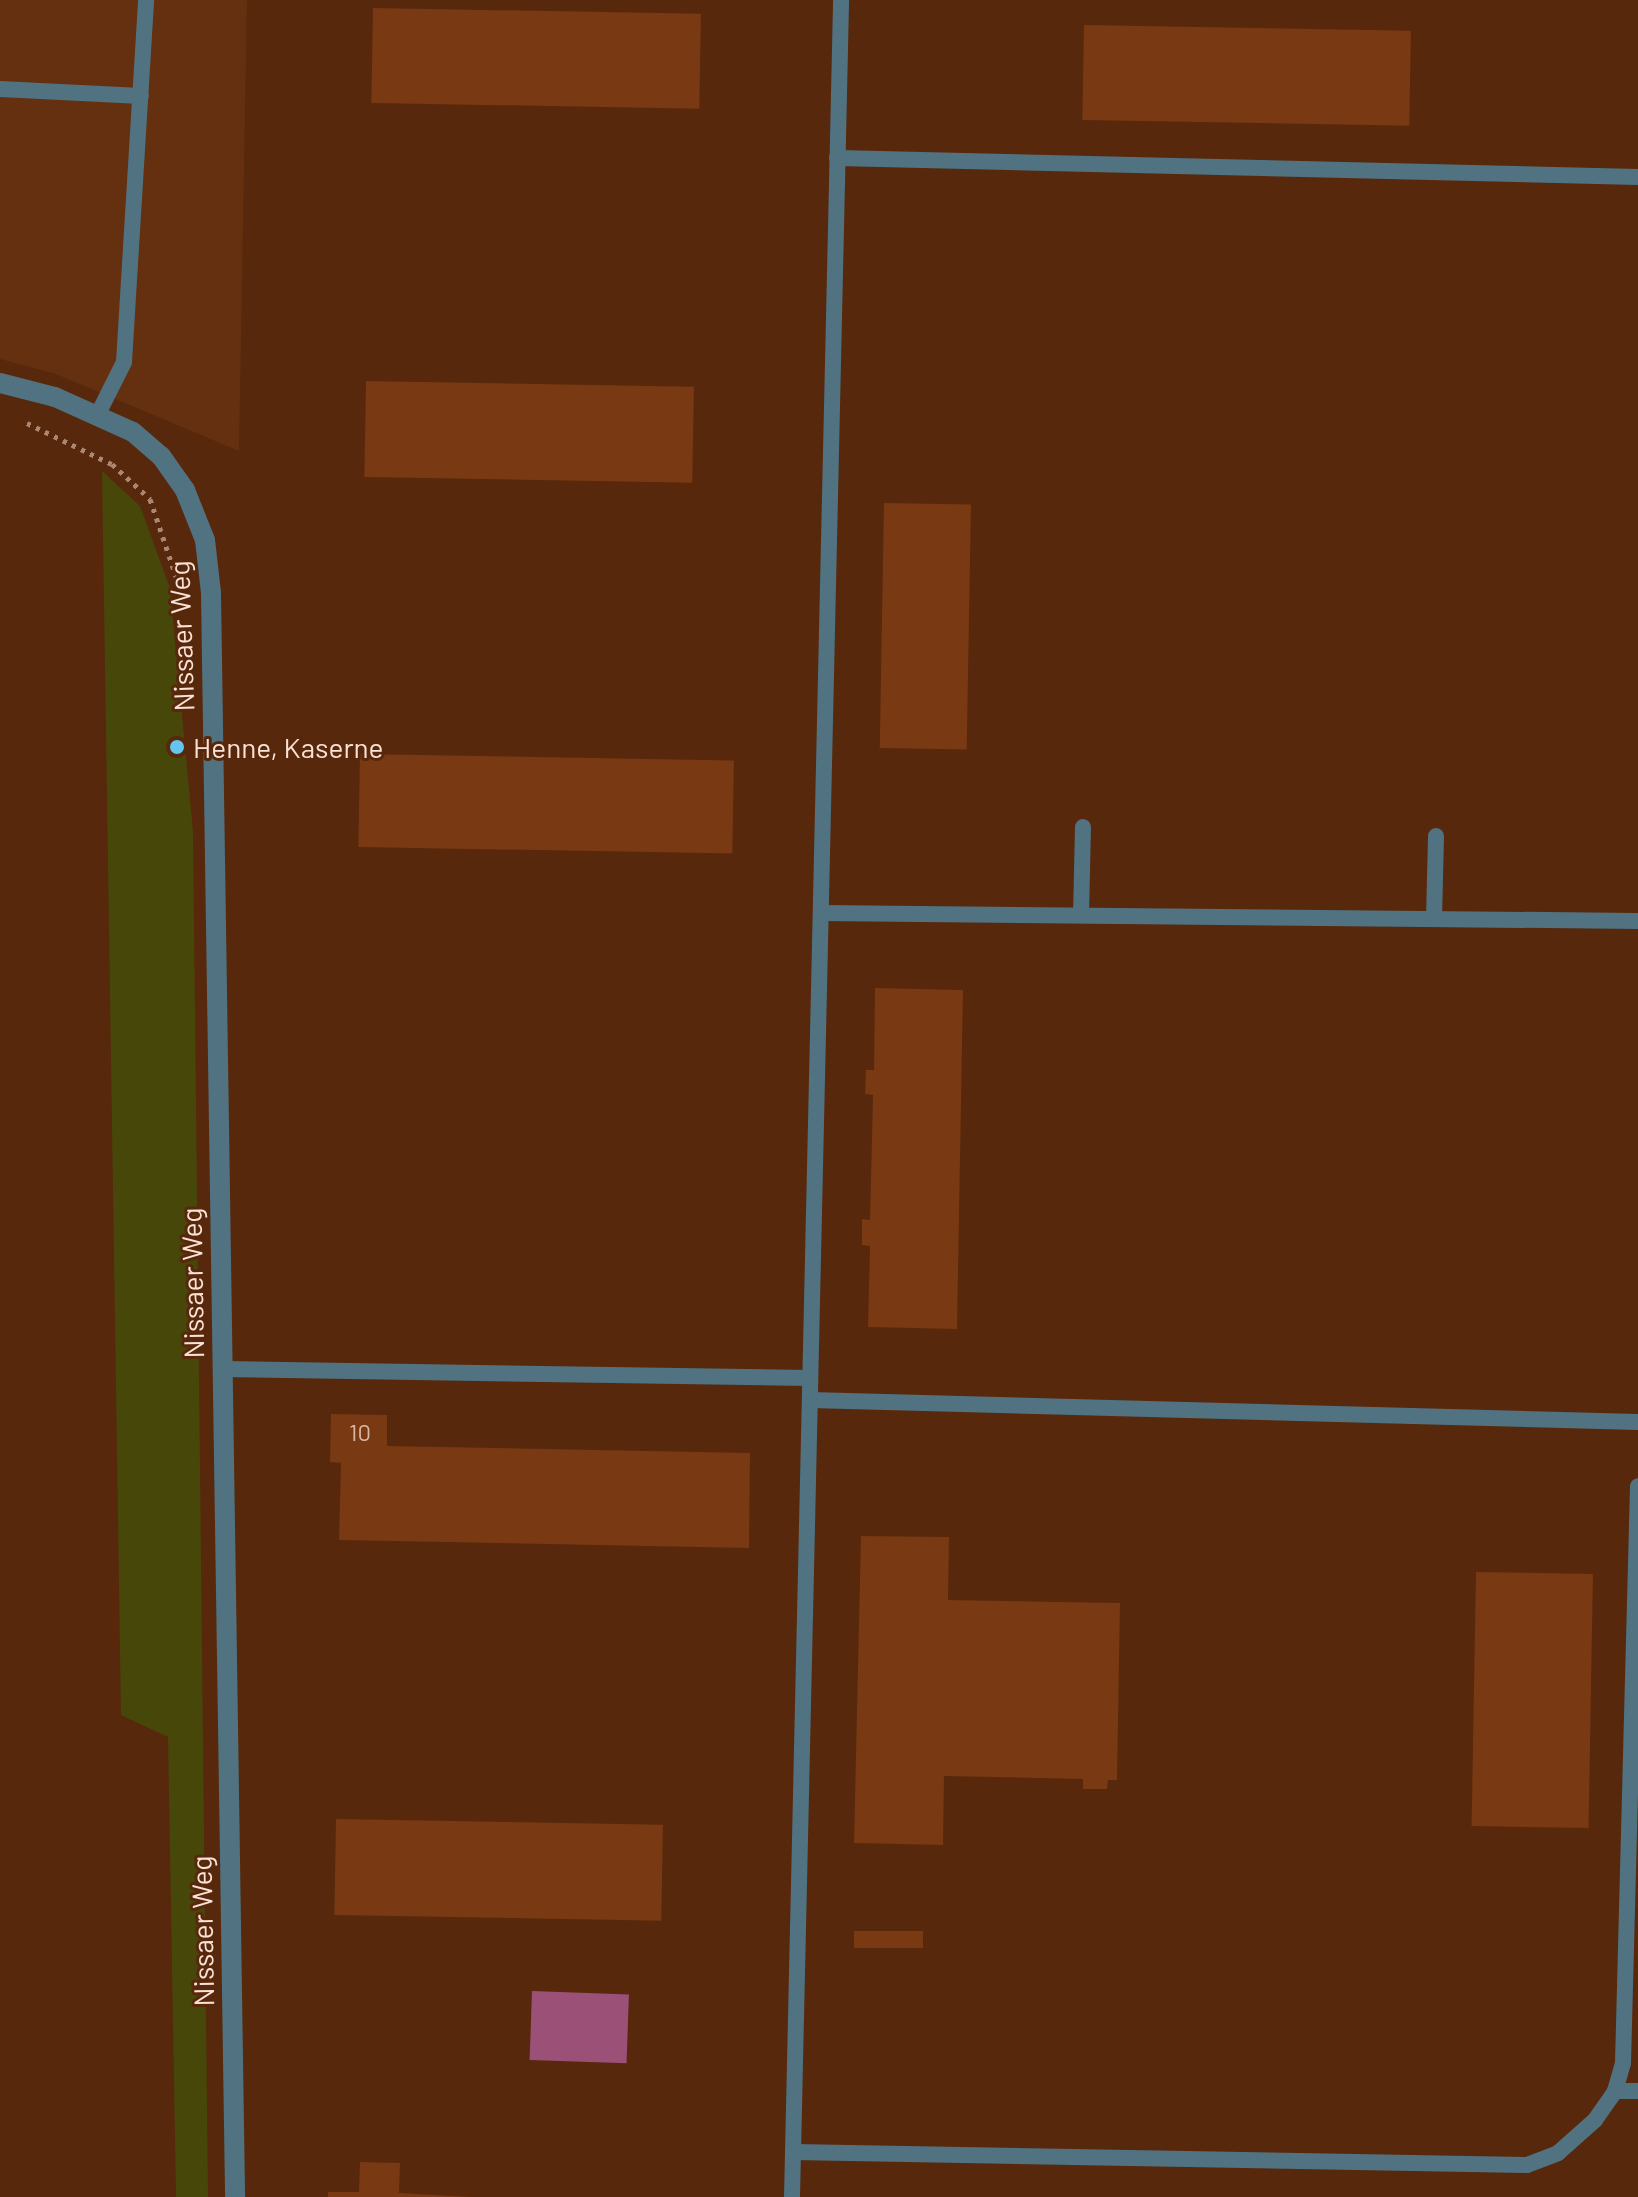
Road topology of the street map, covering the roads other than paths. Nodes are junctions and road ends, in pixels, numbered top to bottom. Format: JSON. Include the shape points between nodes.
{"nodes":[{"id":1,"x":146,"y":0,"type":"edge"},
{"id":2,"x":841,"y":0,"type":"edge"},
{"id":3,"x":0,"y":89,"type":"edge"},
{"id":4,"x":141,"y":96,"type":"junction"},
{"id":5,"x":837,"y":158,"type":"junction"},
{"id":6,"x":1638,"y":177,"type":"edge"},
{"id":7,"x":0,"y":383,"type":"edge"},
{"id":8,"x":97,"y":416,"type":"junction"},
{"id":9,"x":1083,"y":827,"type":"dead end"},
{"id":10,"x":1436,"y":836,"type":"dead end"},
{"id":11,"x":821,"y":913,"type":"junction"},
{"id":12,"x":1081,"y":915,"type":"junction"},
{"id":13,"x":1434,"y":919,"type":"junction"},
{"id":14,"x":1638,"y":921,"type":"edge"},
{"id":15,"x":221,"y":1369,"type":"junction"},
{"id":16,"x":810,"y":1378,"type":"junction"},
{"id":17,"x":810,"y":1400,"type":"junction"},
{"id":18,"x":1638,"y":1422,"type":"edge"},
{"id":19,"x":1638,"y":1486,"type":"edge"},
{"id":20,"x":1638,"y":1503,"type":"edge"},
{"id":21,"x":1615,"y":2091,"type":"junction"},
{"id":22,"x":1638,"y":2091,"type":"edge"},
{"id":23,"x":793,"y":2152,"type":"junction"},
{"id":24,"x":235,"y":2197,"type":"edge"},
{"id":25,"x":792,"y":2197,"type":"edge"}],
"edges":[{"from":1,"to":4,"type":"lane"},
{"from":2,"to":5,"type":"lane"},
{"from":3,"to":4,"type":"lane"},
{"from":4,"to":8,"type":"lane","via":[[124,362]]},
{"from":5,"to":6,"type":"lane"},
{"from":5,"to":11,"type":"lane"},
{"from":7,"to":8,"type":"street","name":"Nissaer Weg","via":[[55,397]]},
{"from":8,"to":15,"type":"street","name":"Nissaer Weg","via":[[133,432],[161,456],[185,490],[205,540],[211,593]]},
{"from":9,"to":12,"type":"lane"},
{"from":10,"to":13,"type":"lane"},
{"from":11,"to":12,"type":"lane"},
{"from":11,"to":16,"type":"lane"},
{"from":12,"to":13,"type":"lane"},
{"from":13,"to":14,"type":"lane"},
{"from":15,"to":16,"type":"lane"},
{"from":15,"to":24,"type":"street","name":"Nissaer Weg"},
{"from":16,"to":17,"type":"lane"},
{"from":17,"to":18,"type":"lane"},
{"from":17,"to":23,"type":"lane"},
{"from":19,"to":20,"type":"lane"},
{"from":20,"to":21,"type":"lane","via":[[1627,2034]]},
{"from":21,"to":22,"type":"lane"},
{"from":21,"to":23,"type":"lane","via":[[1595,2120],[1558,2153],[1527,2165]]},
{"from":23,"to":25,"type":"lane"}]}
